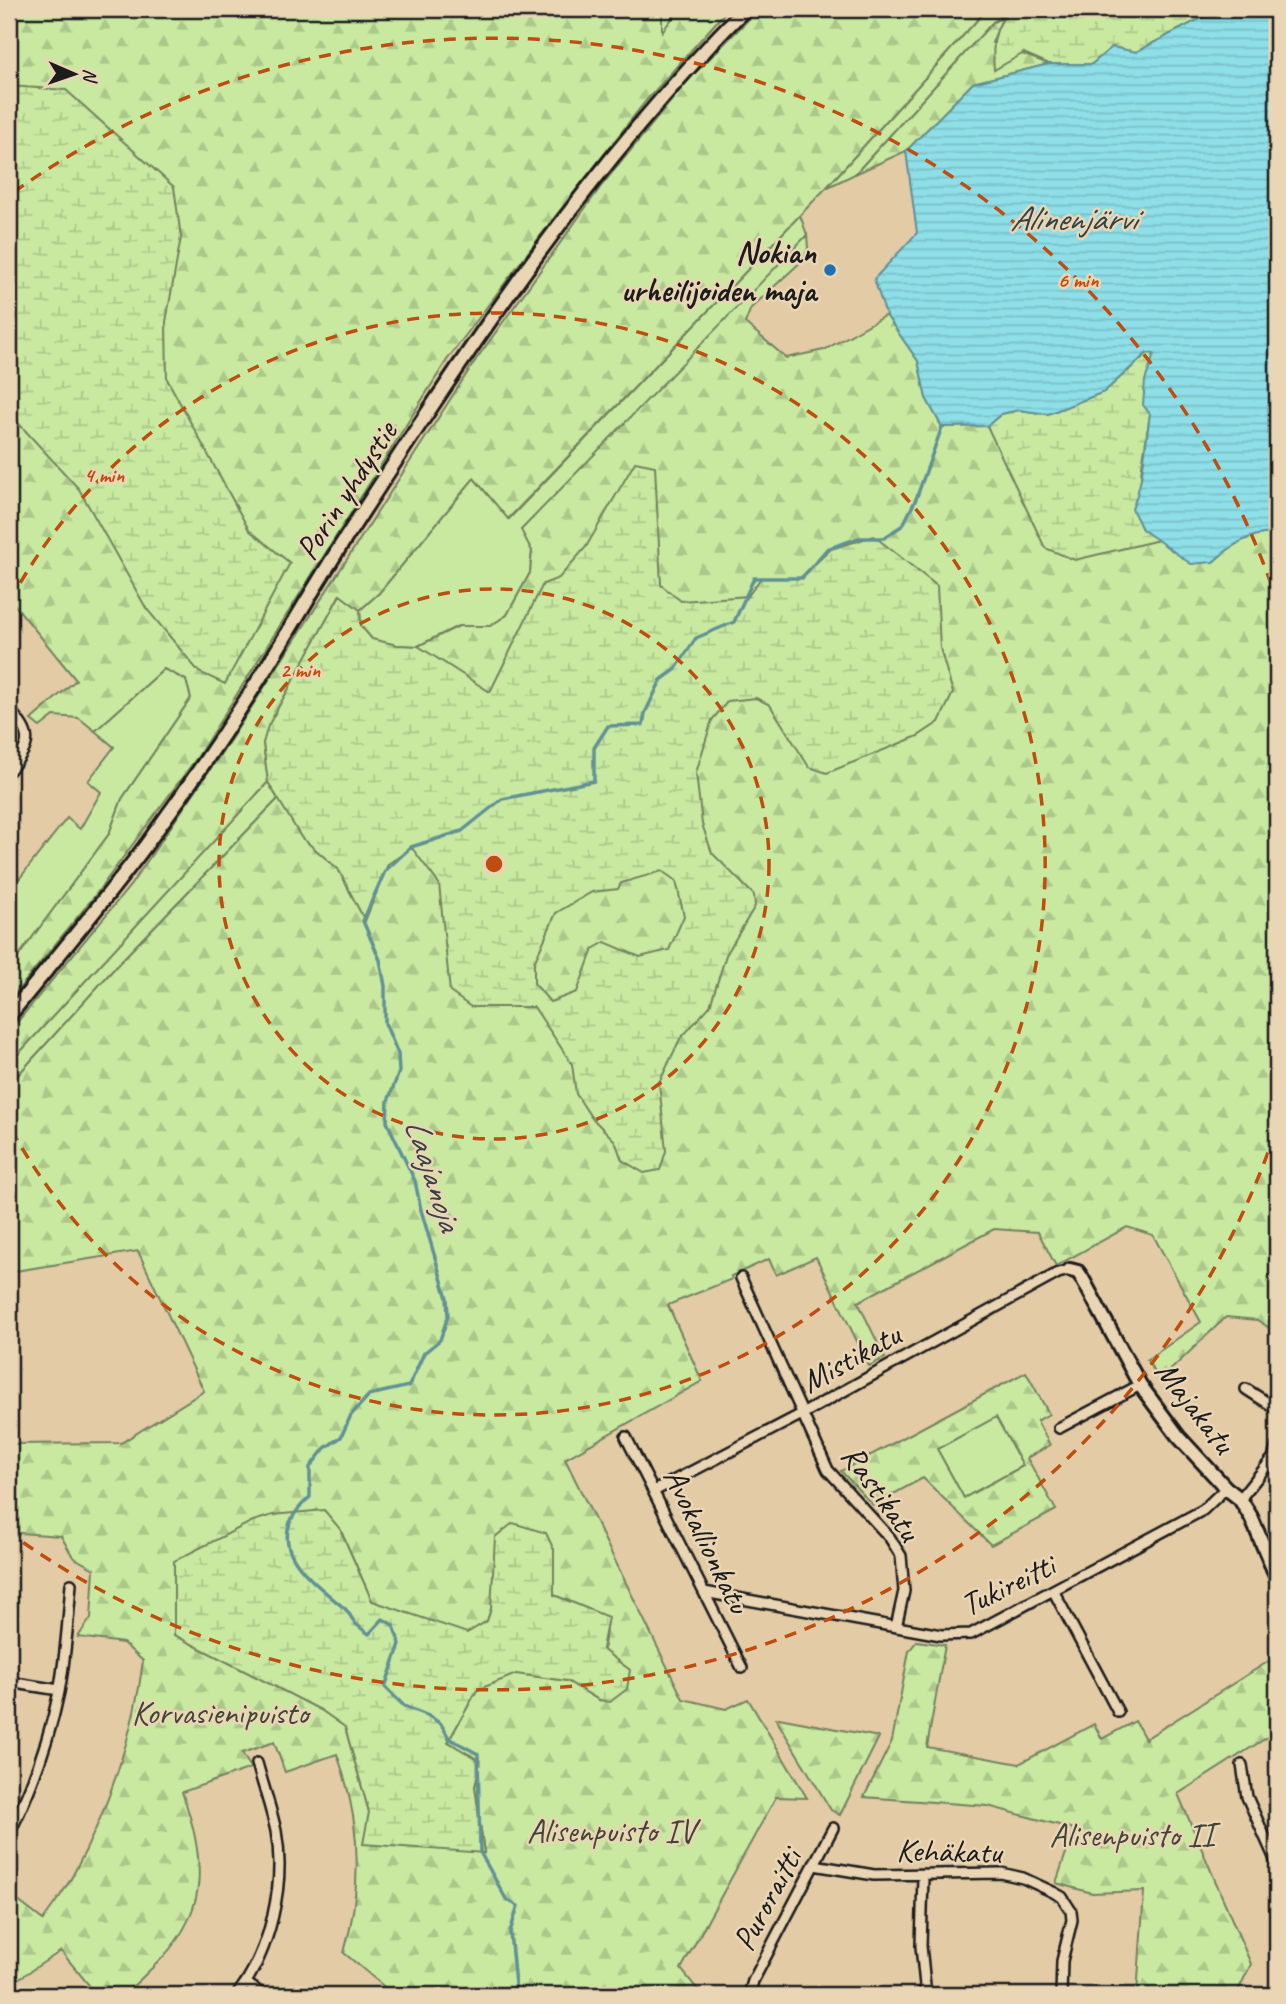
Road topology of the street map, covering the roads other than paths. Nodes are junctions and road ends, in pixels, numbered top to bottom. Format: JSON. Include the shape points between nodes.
{"nodes":[{"id":1,"x":745,"y":9,"type":"edge"},
{"id":2,"x":9,"y":709,"type":"edge"},
{"id":3,"x":9,"y":771,"type":"edge"},
{"id":4,"x":9,"y":1016,"type":"edge"},
{"id":5,"x":1070,"y":1270,"type":"joint"},
{"id":6,"x":741,"y":1278,"type":"dead end"},
{"id":7,"x":1140,"y":1385,"type":"junction"},
{"id":8,"x":1246,"y":1389,"type":"dead end"},
{"id":9,"x":1277,"y":1409,"type":"edge"},
{"id":10,"x":802,"y":1414,"type":"junction"},
{"id":11,"x":1059,"y":1428,"type":"dead end"},
{"id":12,"x":626,"y":1437,"type":"dead end"},
{"id":13,"x":1277,"y":1445,"type":"edge"},
{"id":14,"x":1226,"y":1488,"type":"junction"},
{"id":15,"x":654,"y":1491,"type":"junction"},
{"id":16,"x":1240,"y":1499,"type":"junction"},
{"id":17,"x":1277,"y":1578,"type":"edge"},
{"id":18,"x":71,"y":1584,"type":"dead end"},
{"id":19,"x":704,"y":1592,"type":"junction"},
{"id":20,"x":1054,"y":1592,"type":"junction"},
{"id":21,"x":897,"y":1627,"type":"junction"},
{"id":22,"x":741,"y":1668,"type":"dead end"},
{"id":23,"x":9,"y":1682,"type":"edge"},
{"id":24,"x":59,"y":1690,"type":"junction"},
{"id":25,"x":1118,"y":1712,"type":"dead end"},
{"id":26,"x":257,"y":1763,"type":"dead end"},
{"id":27,"x":1242,"y":1765,"type":"dead end"},
{"id":28,"x":833,"y":1828,"type":"dead end"},
{"id":29,"x":9,"y":1834,"type":"edge"},
{"id":30,"x":1277,"y":1864,"type":"edge"},
{"id":31,"x":814,"y":1866,"type":"junction"},
{"id":32,"x":923,"y":1875,"type":"junction"},
{"id":33,"x":246,"y":1983,"type":"junction"},
{"id":34,"x":237,"y":1995,"type":"edge"},
{"id":35,"x":263,"y":1995,"type":"edge"},
{"id":36,"x":749,"y":1995,"type":"edge"},
{"id":37,"x":926,"y":1995,"type":"edge"},
{"id":38,"x":1061,"y":1995,"type":"edge"}],
"edges":[{"from":1,"to":4,"type":"main road","name":"Porin yhdystie","via":[[635,130],[520,278],[146,845]]},
{"from":2,"to":3,"type":"street","via":[[24,727],[27,741]]},
{"from":5,"to":7,"type":"main road","name":"Majakatu","via":[[1082,1278]]},
{"from":5,"to":10,"type":"street","name":"Mistikatu"},
{"from":6,"to":10,"type":"street","name":"Rastikatu"},
{"from":7,"to":11,"type":"street"},
{"from":7,"to":14,"type":"main road","name":"Majakatu","via":[[1178,1436]]},
{"from":8,"to":9,"type":"street"},
{"from":10,"to":15,"type":"street","name":"Mistikatu"},
{"from":10,"to":21,"type":"street","name":"Rastikatu","via":[[828,1470],[901,1556],[904,1591]]},
{"from":12,"to":15,"type":"street","name":"Avokallionkatu"},
{"from":13,"to":16,"type":"street","via":[[1273,1458]]},
{"from":14,"to":16,"type":"main road","name":"Majakatu"},
{"from":14,"to":20,"type":"street","name":"Tukireitti","via":[[1203,1510]]},
{"from":15,"to":19,"type":"street","name":"Avokallionkatu"},
{"from":16,"to":17,"type":"main road","name":"Majakatu"},
{"from":18,"to":24,"type":"street"},
{"from":19,"to":21,"type":"street","name":"Tukireitti"},
{"from":19,"to":22,"type":"street","name":"Avokallionkatu"},
{"from":20,"to":21,"type":"street","name":"Tukireitti","via":[[971,1634],[941,1635]]},
{"from":20,"to":25,"type":"street"},
{"from":23,"to":24,"type":"street"},
{"from":24,"to":29,"type":"street","via":[[49,1730]]},
{"from":26,"to":33,"type":"street","via":[[276,1832],[278,1881],[272,1918]]},
{"from":27,"to":30,"type":"street","via":[[1247,1797]]},
{"from":28,"to":31,"type":"street","name":"Puroraitti"},
{"from":31,"to":32,"type":"street","name":"Kehäkatu","via":[[874,1875]]},
{"from":31,"to":36,"type":"street","name":"Puroraitti"},
{"from":32,"to":37,"type":"street","via":[[920,1946]]},
{"from":32,"to":38,"type":"street","name":"Kehäkatu","via":[[1001,1872],[1062,1897],[1072,1920],[1062,1961]]},
{"from":33,"to":34,"type":"street"},
{"from":33,"to":35,"type":"street"}]}
